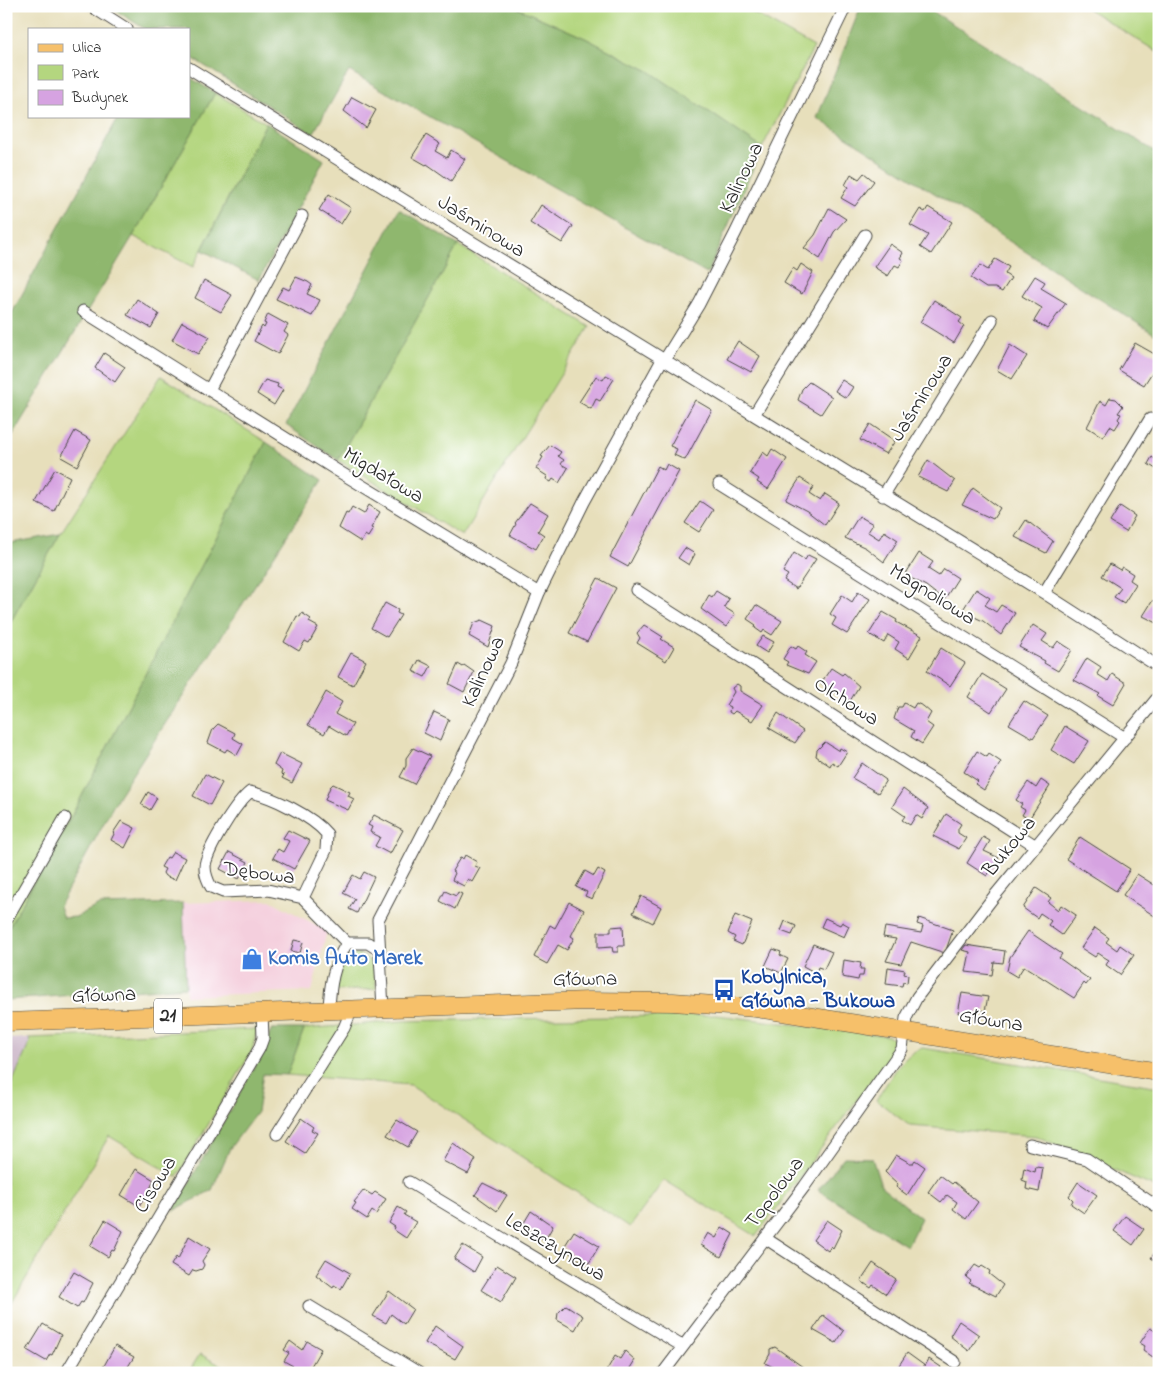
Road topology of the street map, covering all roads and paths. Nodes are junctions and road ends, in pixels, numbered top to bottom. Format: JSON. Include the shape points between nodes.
{"nodes":[{"id":1,"x":91,"y":6,"type":"edge"},
{"id":2,"x":846,"y":6,"type":"edge"},
{"id":3,"x":124,"y":28,"type":"edge"},
{"id":4,"x":190,"y":69,"type":"edge"},
{"id":5,"x":302,"y":216,"type":"dead end"},
{"id":6,"x":866,"y":235,"type":"dead end"},
{"id":7,"x":83,"y":311,"type":"dead end"},
{"id":8,"x":992,"y":320,"type":"dead end"},
{"id":9,"x":663,"y":361,"type":"junction"},
{"id":10,"x":209,"y":390,"type":"junction"},
{"id":11,"x":754,"y":415,"type":"junction"},
{"id":12,"x":1150,"y":419,"type":"dead end"},
{"id":13,"x":719,"y":484,"type":"dead end"},
{"id":14,"x":883,"y":496,"type":"junction"},
{"id":15,"x":636,"y":590,"type":"dead end"},
{"id":16,"x":1044,"y":593,"type":"junction"},
{"id":17,"x":539,"y":594,"type":"junction"},
{"id":18,"x":1159,"y":666,"type":"edge"},
{"id":19,"x":1159,"y":696,"type":"edge"},
{"id":20,"x":1125,"y":738,"type":"junction"},
{"id":21,"x":65,"y":818,"type":"dead end"},
{"id":22,"x":1036,"y":846,"type":"junction"},
{"id":23,"x":303,"y":898,"type":"junction"},
{"id":24,"x":6,"y":920,"type":"edge"},
{"id":25,"x":347,"y":943,"type":"junction"},
{"id":26,"x":379,"y":950,"type":"junction"},
{"id":27,"x":383,"y":1008,"type":"junction"},
{"id":28,"x":352,"y":1009,"type":"junction"},
{"id":29,"x":329,"y":1010,"type":"junction"},
{"id":30,"x":262,"y":1013,"type":"junction"},
{"id":31,"x":6,"y":1022,"type":"edge"},
{"id":32,"x":906,"y":1030,"type":"junction"},
{"id":33,"x":1159,"y":1072,"type":"edge"},
{"id":34,"x":277,"y":1134,"type":"dead end"},
{"id":35,"x":1030,"y":1145,"type":"dead end"},
{"id":36,"x":408,"y":1182,"type":"dead end"},
{"id":37,"x":1159,"y":1208,"type":"edge"},
{"id":38,"x":765,"y":1238,"type":"junction"},
{"id":39,"x":309,"y":1306,"type":"dead end"},
{"id":40,"x":682,"y":1346,"type":"junction"},
{"id":41,"x":955,"y":1362,"type":"dead end"},
{"id":42,"x":66,"y":1373,"type":"edge"},
{"id":43,"x":419,"y":1373,"type":"edge"},
{"id":44,"x":663,"y":1373,"type":"edge"}],
"edges":[{"from":1,"to":3,"type":"street"},
{"from":2,"to":9,"type":"street","name":"Kalinowa","via":[[699,304]]},
{"from":4,"to":9,"type":"street","name":"Jaśminowa"},
{"from":5,"to":10,"type":"street"},
{"from":6,"to":11,"type":"street"},
{"from":7,"to":10,"type":"street","name":"Migdałowa"},
{"from":8,"to":14,"type":"street","name":"Jaśminowa"},
{"from":9,"to":11,"type":"street","name":"Jaśminowa"},
{"from":9,"to":17,"type":"street","name":"Kalinowa","via":[[584,502]]},
{"from":10,"to":17,"type":"street","name":"Migdałowa"},
{"from":11,"to":14,"type":"street","name":"Jaśminowa"},
{"from":12,"to":16,"type":"street"},
{"from":13,"to":20,"type":"street","name":"Magnoliowa"},
{"from":14,"to":16,"type":"street","name":"Jaśminowa"},
{"from":15,"to":22,"type":"street","name":"Olchowa"},
{"from":16,"to":18,"type":"street","name":"Jaśminowa"},
{"from":17,"to":26,"type":"street","name":"Kalinowa","via":[[511,663],[378,920]]},
{"from":19,"to":20,"type":"street","name":"Bukowa"},
{"from":20,"to":22,"type":"street","name":"Bukowa"},
{"from":21,"to":24,"type":"street"},
{"from":22,"to":32,"type":"street","name":"Bukowa","via":[[917,998],[906,1018]]},
{"from":23,"to":23,"type":"street","name":"Dębowa","via":[[268,890],[224,892],[211,887],[205,876],[206,862],[239,801],[250,792],[263,795],[318,824],[327,834],[326,850]]},
{"from":23,"to":25,"type":"street","name":"Dębowa"},
{"from":25,"to":26,"type":"street","via":[[368,943]]},
{"from":25,"to":29,"type":"street","via":[[338,956],[332,976]]},
{"from":26,"to":27,"type":"street","name":"Kalinowa"},
{"from":27,"to":28,"type":"main road","name":"Główna","number":"21"},
{"from":27,"to":32,"type":"main road","name":"Główna","number":"21","via":[[588,1001],[673,1002],[756,1008]]},
{"from":28,"to":29,"type":"main road","name":"Główna","number":"21"},
{"from":28,"to":34,"type":"street","via":[[344,1028]]},
{"from":29,"to":30,"type":"main road","name":"Główna","number":"21"},
{"from":30,"to":31,"type":"main road","name":"Główna","number":"21"},
{"from":30,"to":42,"type":"street","name":"Cisowa","via":[[259,1049]]},
{"from":32,"to":33,"type":"main road","name":"Główna","number":"21"},
{"from":32,"to":38,"type":"street","name":"Topolowa","via":[[902,1049]]},
{"from":35,"to":37,"type":"street","via":[[1087,1159]]},
{"from":36,"to":40,"type":"street","name":"Leszczynowa"},
{"from":38,"to":40,"type":"street","name":"Topolowa"},
{"from":38,"to":41,"type":"street"},
{"from":39,"to":43,"type":"street"},
{"from":40,"to":44,"type":"street","name":"Topolowa"}]}
